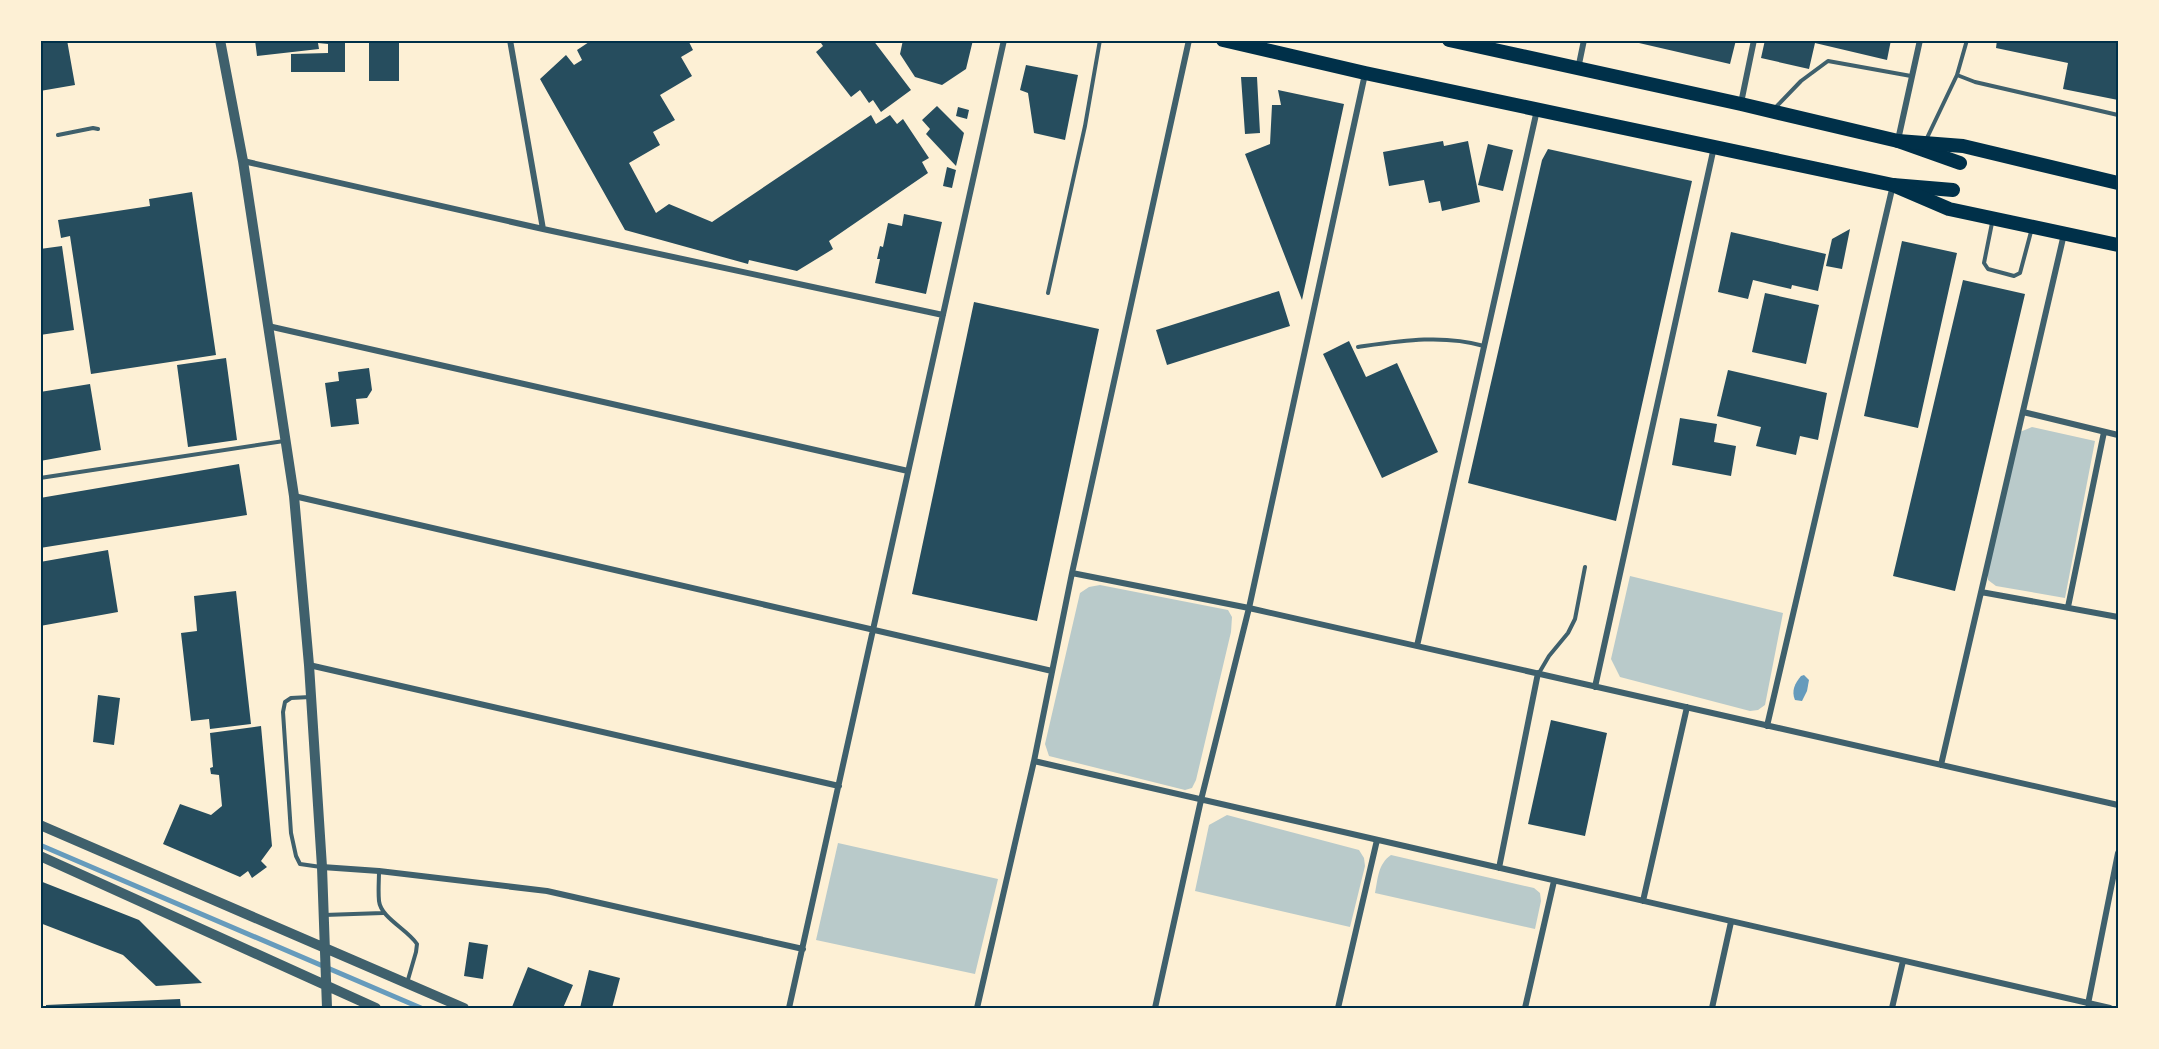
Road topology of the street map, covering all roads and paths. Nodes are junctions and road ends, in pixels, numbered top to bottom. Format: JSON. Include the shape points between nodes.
{"nodes":[{"id":1,"x":220,"y":40,"type":"edge"},
{"id":2,"x":510,"y":40,"type":"edge"},
{"id":3,"x":1004,"y":40,"type":"edge"},
{"id":4,"x":1100,"y":40,"type":"edge"},
{"id":5,"x":1189,"y":40,"type":"edge"},
{"id":6,"x":1223,"y":40,"type":"edge"},
{"id":7,"x":1264,"y":40,"type":"edge"},
{"id":8,"x":1449,"y":40,"type":"edge"},
{"id":9,"x":1584,"y":40,"type":"edge"},
{"id":10,"x":1754,"y":40,"type":"edge"},
{"id":11,"x":1920,"y":40,"type":"edge"},
{"id":12,"x":1967,"y":40,"type":"edge"},
{"id":13,"x":1289,"y":56,"type":"junction"},
{"id":14,"x":1578,"y":70,"type":"junction"},
{"id":15,"x":1365,"y":74,"type":"junction"},
{"id":16,"x":1957,"y":75,"type":"junction"},
{"id":17,"x":1912,"y":76,"type":"junction"},
{"id":18,"x":1740,"y":104,"type":"junction"},
{"id":19,"x":1537,"y":109,"type":"junction"},
{"id":20,"x":1772,"y":111,"type":"junction"},
{"id":21,"x":2118,"y":114,"type":"edge"},
{"id":22,"x":98,"y":129,"type":"dead end"},
{"id":23,"x":58,"y":135,"type":"dead end"},
{"id":24,"x":1898,"y":141,"type":"junction"},
{"id":25,"x":1924,"y":143,"type":"junction"},
{"id":26,"x":1714,"y":147,"type":"junction"},
{"id":27,"x":243,"y":161,"type":"junction"},
{"id":28,"x":1960,"y":163,"type":"dead end"},
{"id":29,"x":2118,"y":183,"type":"edge"},
{"id":30,"x":1893,"y":185,"type":"junction"},
{"id":31,"x":1953,"y":190,"type":"dead end"},
{"id":32,"x":1993,"y":219,"type":"junction"},
{"id":33,"x":2032,"y":227,"type":"junction"},
{"id":34,"x":543,"y":229,"type":"junction"},
{"id":35,"x":2064,"y":233,"type":"junction"},
{"id":36,"x":2118,"y":245,"type":"edge"},
{"id":37,"x":1048,"y":293,"type":"dead end"},
{"id":38,"x":943,"y":315,"type":"junction"},
{"id":39,"x":267,"y":326,"type":"junction"},
{"id":40,"x":1484,"y":346,"type":"junction"},
{"id":41,"x":1358,"y":347,"type":"dead end"},
{"id":42,"x":2023,"y":412,"type":"junction"},
{"id":43,"x":2104,"y":432,"type":"junction"},
{"id":44,"x":2118,"y":435,"type":"edge"},
{"id":45,"x":285,"y":441,"type":"junction"},
{"id":46,"x":908,"y":471,"type":"junction"},
{"id":47,"x":40,"y":478,"type":"edge"},
{"id":48,"x":294,"y":496,"type":"junction"},
{"id":49,"x":1585,"y":567,"type":"dead end"},
{"id":50,"x":1072,"y":573,"type":"junction"},
{"id":51,"x":1981,"y":592,"type":"junction"},
{"id":52,"x":2068,"y":607,"type":"junction"},
{"id":53,"x":1249,"y":608,"type":"junction"},
{"id":54,"x":2118,"y":616,"type":"edge"},
{"id":55,"x":873,"y":630,"type":"junction"},
{"id":56,"x":1417,"y":646,"type":"junction"},
{"id":57,"x":309,"y":665,"type":"junction"},
{"id":58,"x":1052,"y":671,"type":"junction"},
{"id":59,"x":1539,"y":673,"type":"junction"},
{"id":60,"x":1596,"y":687,"type":"junction"},
{"id":61,"x":311,"y":696,"type":"junction"},
{"id":62,"x":1687,"y":707,"type":"junction"},
{"id":63,"x":1767,"y":726,"type":"junction"},
{"id":64,"x":1034,"y":761,"type":"junction"},
{"id":65,"x":1941,"y":765,"type":"junction"},
{"id":66,"x":839,"y":786,"type":"junction"},
{"id":67,"x":1201,"y":800,"type":"junction"},
{"id":68,"x":2118,"y":806,"type":"edge"},
{"id":69,"x":40,"y":825,"type":"edge"},
{"id":70,"x":1377,"y":840,"type":"junction"},
{"id":71,"x":2118,"y":853,"type":"edge"},
{"id":72,"x":40,"y":856,"type":"edge"},
{"id":73,"x":322,"y":867,"type":"junction"},
{"id":74,"x":1499,"y":868,"type":"junction"},
{"id":75,"x":379,"y":872,"type":"junction"},
{"id":76,"x":1554,"y":881,"type":"junction"},
{"id":77,"x":1643,"y":902,"type":"junction"},
{"id":78,"x":383,"y":913,"type":"junction"},
{"id":79,"x":324,"y":915,"type":"junction"},
{"id":80,"x":1731,"y":922,"type":"junction"},
{"id":81,"x":803,"y":949,"type":"junction"},
{"id":82,"x":325,"y":950,"type":"junction"},
{"id":83,"x":1903,"y":961,"type":"junction"},
{"id":84,"x":326,"y":983,"type":"junction"},
{"id":85,"x":407,"y":984,"type":"junction"},
{"id":86,"x":2088,"y":1004,"type":"junction"},
{"id":87,"x":327,"y":1008,"type":"edge"},
{"id":88,"x":376,"y":1008,"type":"edge"},
{"id":89,"x":464,"y":1008,"type":"edge"},
{"id":90,"x":789,"y":1008,"type":"edge"},
{"id":91,"x":977,"y":1008,"type":"edge"},
{"id":92,"x":1155,"y":1008,"type":"edge"},
{"id":93,"x":1338,"y":1008,"type":"edge"},
{"id":94,"x":1525,"y":1008,"type":"edge"},
{"id":95,"x":1712,"y":1008,"type":"edge"},
{"id":96,"x":1892,"y":1008,"type":"edge"},
{"id":97,"x":2110,"y":1008,"type":"edge"}],
"edges":[{"from":1,"to":27,"type":"street"},
{"from":2,"to":34,"type":"street"},
{"from":3,"to":38,"type":"street"},
{"from":4,"to":37,"type":"lane"},
{"from":5,"to":50,"type":"street"},
{"from":6,"to":13,"type":"main road"},
{"from":7,"to":13,"type":"main road"},
{"from":8,"to":14,"type":"main road"},
{"from":9,"to":14,"type":"street"},
{"from":10,"to":18,"type":"street"},
{"from":11,"to":17,"type":"street"},
{"from":12,"to":16,"type":"lane"},
{"from":13,"to":15,"type":"main road"},
{"from":14,"to":18,"type":"main road"},
{"from":15,"to":19,"type":"main road"},
{"from":15,"to":53,"type":"street"},
{"from":16,"to":21,"type":"lane"},
{"from":16,"to":25,"type":"lane"},
{"from":17,"to":20,"type":"lane","via":[[1828,61],[1801,81]]},
{"from":17,"to":24,"type":"street"},
{"from":18,"to":20,"type":"main road"},
{"from":19,"to":26,"type":"main road"},
{"from":19,"to":40,"type":"street"},
{"from":20,"to":24,"type":"main road"},
{"from":22,"to":23,"type":"lane"},
{"from":24,"to":25,"type":"main road"},
{"from":24,"to":28,"type":"main road"},
{"from":25,"to":29,"type":"main road","via":[[1963,146]]},
{"from":26,"to":30,"type":"main road"},
{"from":26,"to":60,"type":"street"},
{"from":27,"to":34,"type":"street"},
{"from":27,"to":39,"type":"street"},
{"from":30,"to":31,"type":"main road"},
{"from":30,"to":32,"type":"main road","via":[[1948,209]]},
{"from":30,"to":63,"type":"street"},
{"from":32,"to":33,"type":"main road"},
{"from":32,"to":33,"type":"lane","via":[[1984,263],[1988,269],[2014,276],[2020,273]]},
{"from":33,"to":35,"type":"main road"},
{"from":34,"to":38,"type":"street"},
{"from":35,"to":36,"type":"main road"},
{"from":35,"to":42,"type":"street"},
{"from":38,"to":46,"type":"street"},
{"from":39,"to":45,"type":"street"},
{"from":39,"to":46,"type":"street"},
{"from":40,"to":41,"type":"lane","via":[[1442,339]]},
{"from":40,"to":56,"type":"street"},
{"from":42,"to":43,"type":"street"},
{"from":42,"to":51,"type":"street"},
{"from":43,"to":44,"type":"street"},
{"from":43,"to":52,"type":"street"},
{"from":45,"to":47,"type":"lane"},
{"from":45,"to":48,"type":"street"},
{"from":46,"to":55,"type":"street"},
{"from":48,"to":55,"type":"street"},
{"from":48,"to":57,"type":"street"},
{"from":49,"to":59,"type":"lane","via":[[1575,619]]},
{"from":50,"to":53,"type":"street"},
{"from":50,"to":58,"type":"street"},
{"from":51,"to":52,"type":"street"},
{"from":51,"to":65,"type":"street"},
{"from":52,"to":54,"type":"street"},
{"from":53,"to":56,"type":"street"},
{"from":53,"to":67,"type":"street"},
{"from":55,"to":58,"type":"street"},
{"from":55,"to":66,"type":"street"},
{"from":56,"to":59,"type":"street"},
{"from":57,"to":61,"type":"street"},
{"from":57,"to":66,"type":"street"},
{"from":58,"to":64,"type":"street"},
{"from":59,"to":60,"type":"street"},
{"from":59,"to":74,"type":"street"},
{"from":60,"to":62,"type":"street"},
{"from":61,"to":73,"type":"street"},
{"from":61,"to":73,"type":"lane","via":[[285,702],[285,749],[296,856],[300,864]]},
{"from":62,"to":63,"type":"street"},
{"from":62,"to":77,"type":"street"},
{"from":63,"to":65,"type":"street"},
{"from":64,"to":67,"type":"street"},
{"from":64,"to":91,"type":"street"},
{"from":65,"to":68,"type":"street"},
{"from":66,"to":81,"type":"street"},
{"from":67,"to":70,"type":"street"},
{"from":67,"to":92,"type":"street"},
{"from":69,"to":82,"type":"street"},
{"from":70,"to":74,"type":"street"},
{"from":70,"to":93,"type":"street"},
{"from":71,"to":86,"type":"street"},
{"from":72,"to":84,"type":"street"},
{"from":73,"to":75,"type":"street"},
{"from":73,"to":79,"type":"street"},
{"from":74,"to":76,"type":"street"},
{"from":75,"to":78,"type":"lane"},
{"from":75,"to":81,"type":"street","via":[[547,891]]},
{"from":76,"to":77,"type":"street"},
{"from":76,"to":94,"type":"street"},
{"from":77,"to":80,"type":"street"},
{"from":78,"to":79,"type":"lane"},
{"from":78,"to":85,"type":"lane","via":[[417,944]]},
{"from":79,"to":82,"type":"street"},
{"from":80,"to":83,"type":"street"},
{"from":80,"to":95,"type":"street"},
{"from":81,"to":90,"type":"street"},
{"from":82,"to":84,"type":"street"},
{"from":82,"to":85,"type":"street"},
{"from":83,"to":86,"type":"street"},
{"from":83,"to":96,"type":"street"},
{"from":84,"to":87,"type":"street"},
{"from":84,"to":88,"type":"street"},
{"from":85,"to":89,"type":"street"},
{"from":86,"to":97,"type":"street"}]}
